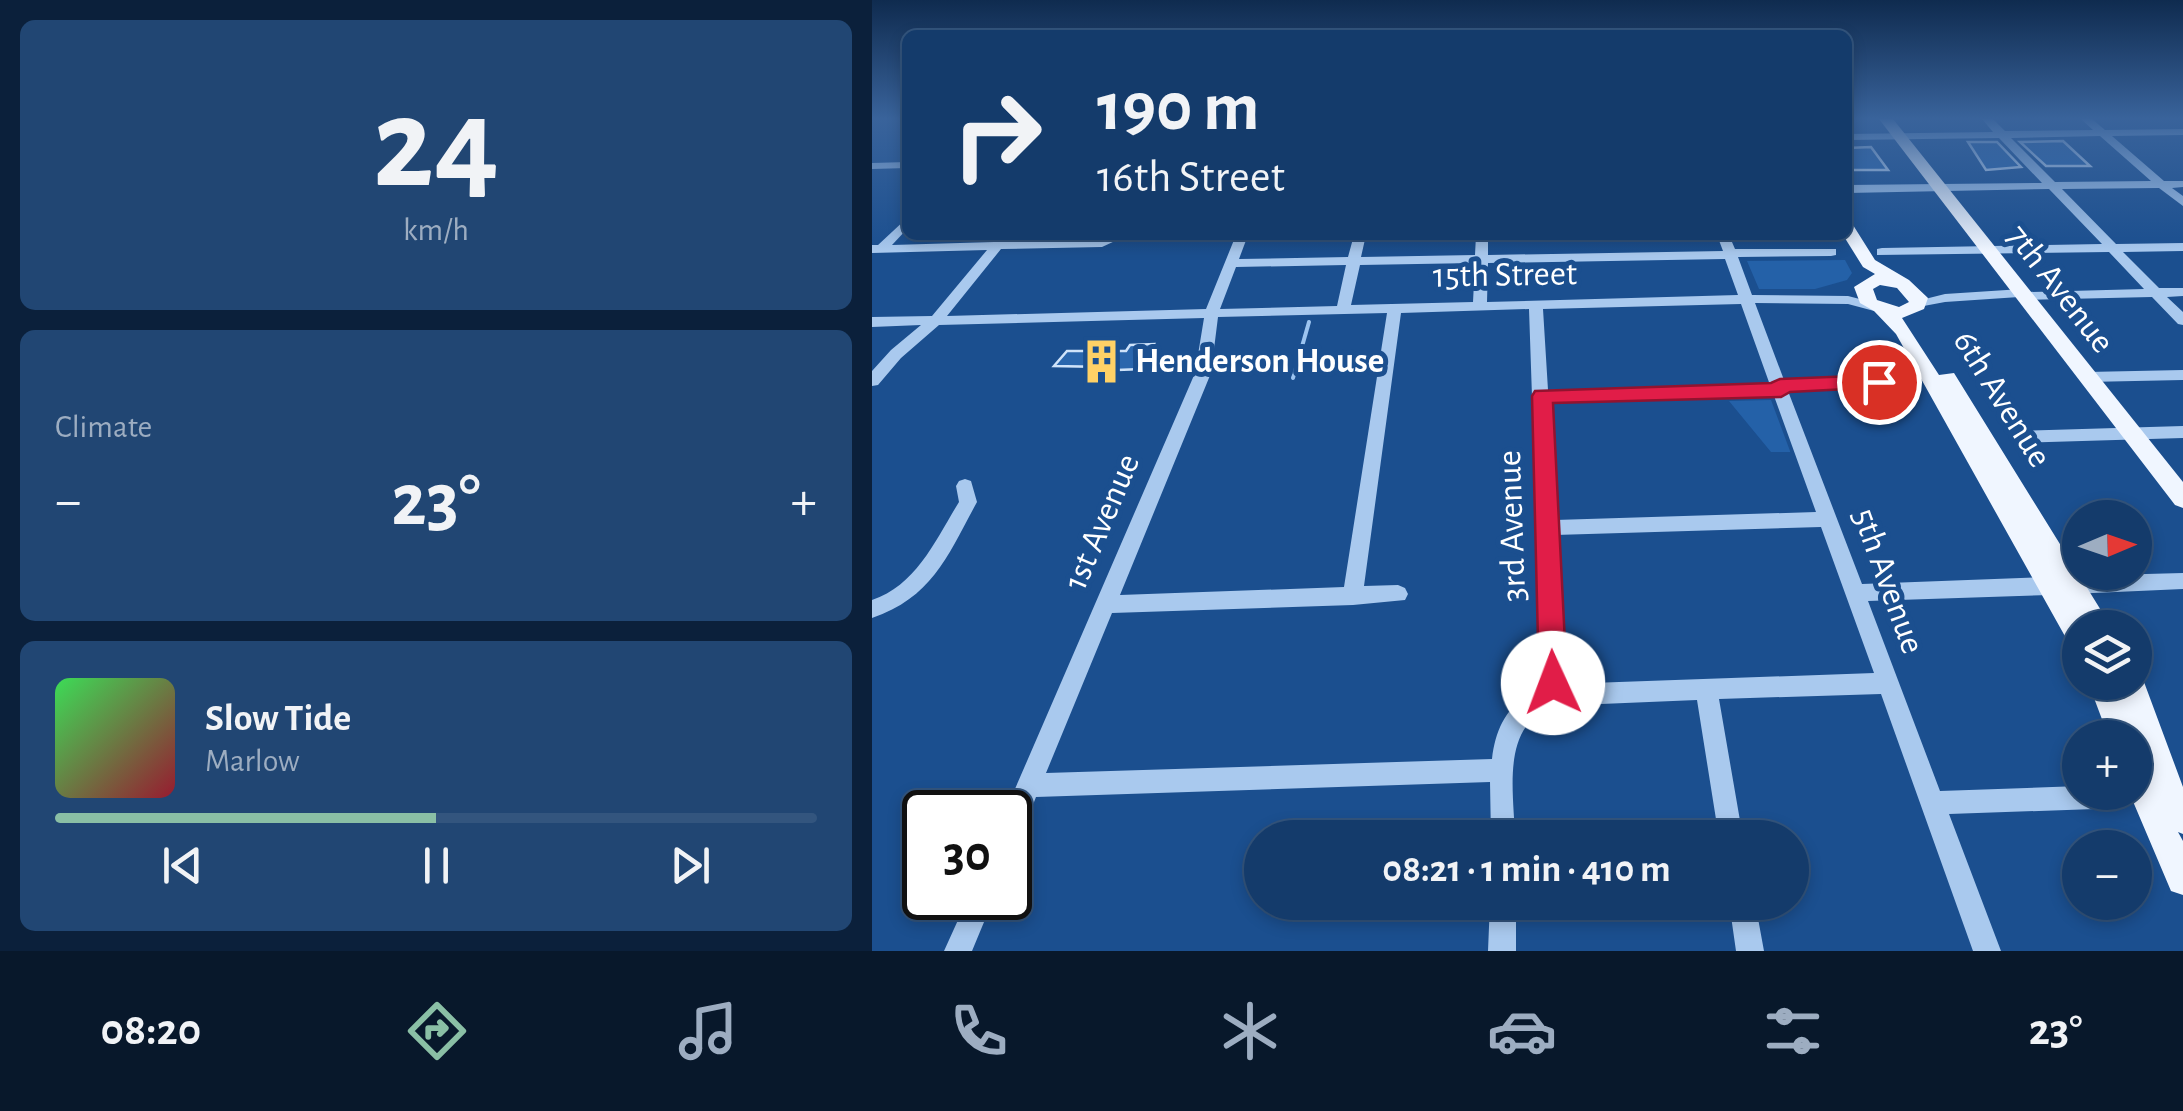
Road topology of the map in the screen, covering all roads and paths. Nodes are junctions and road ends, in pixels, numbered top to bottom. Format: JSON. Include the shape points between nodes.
{"nodes":[{"id":1,"x":1921,"y":163,"type":"edge"},
{"id":2,"x":2030,"y":163,"type":"edge"},
{"id":3,"x":2138,"y":163,"type":"edge"},
{"id":4,"x":902,"y":165,"type":"edge"},
{"id":5,"x":875,"y":168,"type":"edge"},
{"id":6,"x":2162,"y":184,"type":"junction"},
{"id":7,"x":2182,"y":184,"type":"edge"},
{"id":8,"x":2052,"y":186,"type":"junction"},
{"id":9,"x":1940,"y":188,"type":"junction"},
{"id":10,"x":1852,"y":189,"type":"edge"},
{"id":11,"x":2182,"y":202,"type":"edge"},
{"id":12,"x":902,"y":226,"type":"edge"},
{"id":13,"x":1110,"y":240,"type":"edge"},
{"id":14,"x":1240,"y":240,"type":"edge"},
{"id":15,"x":1359,"y":240,"type":"edge"},
{"id":16,"x":1482,"y":240,"type":"edge"},
{"id":17,"x":1605,"y":240,"type":"edge"},
{"id":18,"x":1850,"y":240,"type":"edge"},
{"id":19,"x":1852,"y":240,"type":"edge"},
{"id":20,"x":1002,"y":241,"type":"edge"},
{"id":21,"x":2182,"y":247,"type":"edge"},
{"id":22,"x":1728,"y":248,"type":"edge"},
{"id":23,"x":2112,"y":248,"type":"junction"},
{"id":24,"x":876,"y":249,"type":"edge"},
{"id":25,"x":1989,"y":250,"type":"junction"},
{"id":26,"x":1831,"y":252,"type":"dead end"},
{"id":27,"x":1882,"y":252,"type":"dead end"},
{"id":28,"x":1608,"y":256,"type":"junction"},
{"id":29,"x":1482,"y":258,"type":"junction"},
{"id":30,"x":1354,"y":261,"type":"junction"},
{"id":31,"x":1230,"y":263,"type":"junction"},
{"id":32,"x":1866,"y":284,"type":"junction"},
{"id":33,"x":2182,"y":292,"type":"edge"},
{"id":34,"x":2155,"y":293,"type":"junction"},
{"id":35,"x":2024,"y":295,"type":"junction"},
{"id":36,"x":1910,"y":297,"type":"junction"},
{"id":37,"x":1799,"y":298,"type":"junction"},
{"id":38,"x":1748,"y":300,"type":"junction"},
{"id":39,"x":1536,"y":304,"type":"junction"},
{"id":40,"x":1480,"y":306,"type":"junction"},
{"id":41,"x":1395,"y":307,"type":"junction"},
{"id":42,"x":1343,"y":308,"type":"junction"},
{"id":43,"x":1880,"y":309,"type":"junction"},
{"id":44,"x":1212,"y":312,"type":"junction"},
{"id":45,"x":936,"y":320,"type":"junction"},
{"id":46,"x":2182,"y":321,"type":"edge"},
{"id":47,"x":872,"y":322,"type":"edge"},
{"id":48,"x":2182,"y":374,"type":"edge"},
{"id":49,"x":2087,"y":376,"type":"junction"},
{"id":50,"x":872,"y":381,"type":"edge"},
{"id":51,"x":1908,"y":382,"type":"dead end"},
{"id":52,"x":1780,"y":388,"type":"junction"},
{"id":53,"x":1542,"y":396,"type":"junction"},
{"id":54,"x":2182,"y":432,"type":"edge"},
{"id":55,"x":2131,"y":433,"type":"junction"},
{"id":56,"x":2019,"y":437,"type":"dead end"},
{"id":57,"x":965,"y":486,"type":"dead end"},
{"id":58,"x":2182,"y":499,"type":"edge"},
{"id":59,"x":1828,"y":519,"type":"junction"},
{"id":60,"x":1548,"y":528,"type":"junction"},
{"id":61,"x":2182,"y":581,"type":"edge"},
{"id":62,"x":2060,"y":586,"type":"junction"},
{"id":63,"x":1856,"y":592,"type":"junction"},
{"id":64,"x":1398,"y":594,"type":"dead end"},
{"id":65,"x":1353,"y":596,"type":"junction"},
{"id":66,"x":1105,"y":604,"type":"junction"},
{"id":67,"x":872,"y":608,"type":"edge"},
{"id":68,"x":2069,"y":610,"type":"edge"},
{"id":69,"x":2082,"y":610,"type":"edge"},
{"id":70,"x":1888,"y":683,"type":"junction"},
{"id":71,"x":1707,"y":691,"type":"junction"},
{"id":72,"x":1553,"y":694,"type":"junction"},
{"id":73,"x":2136,"y":700,"type":"edge"},
{"id":74,"x":1504,"y":770,"type":"junction"},
{"id":75,"x":1029,"y":785,"type":"junction"},
{"id":76,"x":1027,"y":790,"type":"edge"},
{"id":77,"x":2062,"y":798,"type":"edge"},
{"id":78,"x":1933,"y":803,"type":"junction"},
{"id":79,"x":2152,"y":810,"type":"edge"},
{"id":80,"x":2182,"y":818,"type":"edge"},
{"id":81,"x":1504,"y":820,"type":"edge"},
{"id":82,"x":1728,"y":820,"type":"edge"},
{"id":83,"x":2182,"y":879,"type":"edge"},
{"id":84,"x":971,"y":920,"type":"edge"},
{"id":85,"x":1502,"y":920,"type":"edge"},
{"id":86,"x":1745,"y":920,"type":"edge"},
{"id":87,"x":958,"y":951,"type":"edge"},
{"id":88,"x":1502,"y":951,"type":"edge"},
{"id":89,"x":1750,"y":951,"type":"edge"},
{"id":90,"x":1988,"y":951,"type":"edge"}],
"edges":[{"from":1,"to":9,"type":"main road","name":"7th Avenue"},
{"from":2,"to":8,"type":"street"},
{"from":3,"to":6,"type":"street"},
{"from":4,"to":5,"type":"street"},
{"from":6,"to":7,"type":"street"},
{"from":6,"to":8,"type":"street"},
{"from":6,"to":11,"type":"street"},
{"from":8,"to":9,"type":"street"},
{"from":8,"to":23,"type":"street"},
{"from":9,"to":10,"type":"street"},
{"from":9,"to":25,"type":"main road","name":"7th Avenue"},
{"from":12,"to":24,"type":"street"},
{"from":13,"to":20,"type":"street"},
{"from":14,"to":31,"type":"street","name":"1st Avenue"},
{"from":15,"to":30,"type":"street"},
{"from":16,"to":29,"type":"street"},
{"from":17,"to":28,"type":"street"},
{"from":18,"to":32,"type":"main road","name":"6th Avenue"},
{"from":19,"to":36,"type":"main road","name":"6th Avenue"},
{"from":20,"to":24,"type":"street"},
{"from":20,"to":45,"type":"street"},
{"from":21,"to":23,"type":"street"},
{"from":22,"to":26,"type":"street"},
{"from":22,"to":28,"type":"street"},
{"from":22,"to":38,"type":"street","name":"5th Avenue"},
{"from":23,"to":25,"type":"street"},
{"from":23,"to":34,"type":"street"},
{"from":25,"to":27,"type":"street"},
{"from":25,"to":35,"type":"main road","name":"7th Avenue"},
{"from":28,"to":29,"type":"street"},
{"from":29,"to":30,"type":"street"},
{"from":29,"to":40,"type":"street"},
{"from":30,"to":31,"type":"street"},
{"from":30,"to":42,"type":"street"},
{"from":31,"to":44,"type":"street","name":"1st Avenue"},
{"from":32,"to":36,"type":"main road","via":[[1884,279]]},
{"from":32,"to":37,"type":"street","name":"15th Street"},
{"from":32,"to":43,"type":"main road","name":"6th Avenue","via":[[1864,298]]},
{"from":33,"to":34,"type":"street"},
{"from":34,"to":35,"type":"street"},
{"from":34,"to":46,"type":"street"},
{"from":35,"to":36,"type":"street"},
{"from":35,"to":49,"type":"main road","name":"7th Avenue"},
{"from":36,"to":43,"type":"main road"},
{"from":36,"to":62,"type":"main road","name":"6th Avenue","via":[[1915,332],[1949,380]]},
{"from":37,"to":38,"type":"street","name":"15th Street"},
{"from":37,"to":43,"type":"street","name":"15th Street"},
{"from":38,"to":39,"type":"street","name":"15th Street"},
{"from":38,"to":52,"type":"street","name":"5th Avenue"},
{"from":39,"to":40,"type":"street","name":"15th Street"},
{"from":39,"to":53,"type":"street","name":"3rd Avenue"},
{"from":40,"to":41,"type":"street","name":"15th Street"},
{"from":41,"to":42,"type":"street","name":"15th Street"},
{"from":41,"to":65,"type":"street"},
{"from":42,"to":44,"type":"street","name":"15th Street"},
{"from":43,"to":62,"type":"main road","name":"6th Avenue","via":[[1904,331]]},
{"from":44,"to":45,"type":"street","name":"15th Street"},
{"from":44,"to":66,"type":"street","name":"1st Avenue","via":[[1203,374]]},
{"from":45,"to":47,"type":"street","name":"15th Street"},
{"from":45,"to":50,"type":"street"},
{"from":48,"to":49,"type":"street"},
{"from":49,"to":55,"type":"main road","name":"7th Avenue"},
{"from":51,"to":52,"type":"street"},
{"from":52,"to":53,"type":"street"},
{"from":52,"to":59,"type":"street","name":"5th Avenue"},
{"from":53,"to":60,"type":"street","name":"3rd Avenue"},
{"from":54,"to":55,"type":"street"},
{"from":55,"to":56,"type":"street"},
{"from":55,"to":58,"type":"main road","name":"7th Avenue"},
{"from":57,"to":67,"type":"street","via":[[968,502],[919,582],[906,595]]},
{"from":59,"to":60,"type":"street"},
{"from":59,"to":63,"type":"street","name":"5th Avenue"},
{"from":60,"to":72,"type":"street","name":"3rd Avenue"},
{"from":61,"to":62,"type":"street"},
{"from":62,"to":63,"type":"street"},
{"from":62,"to":68,"type":"main road","name":"6th Avenue"},
{"from":62,"to":69,"type":"main road","name":"6th Avenue"},
{"from":63,"to":70,"type":"street","name":"5th Avenue"},
{"from":64,"to":65,"type":"street"},
{"from":65,"to":66,"type":"street"},
{"from":66,"to":75,"type":"street","name":"1st Avenue"},
{"from":70,"to":71,"type":"street"},
{"from":70,"to":78,"type":"street","name":"5th Avenue"},
{"from":71,"to":72,"type":"street"},
{"from":71,"to":82,"type":"street"},
{"from":72,"to":74,"type":"street","via":[[1520,708],[1510,724]]},
{"from":73,"to":80,"type":"main road"},
{"from":74,"to":75,"type":"street"},
{"from":74,"to":81,"type":"street"},
{"from":75,"to":76,"type":"street","name":"1st Avenue"},
{"from":77,"to":78,"type":"street"},
{"from":78,"to":90,"type":"street","name":"5th Avenue"},
{"from":79,"to":83,"type":"main road"},
{"from":84,"to":87,"type":"street"},
{"from":85,"to":88,"type":"street"},
{"from":86,"to":89,"type":"street"}]}
